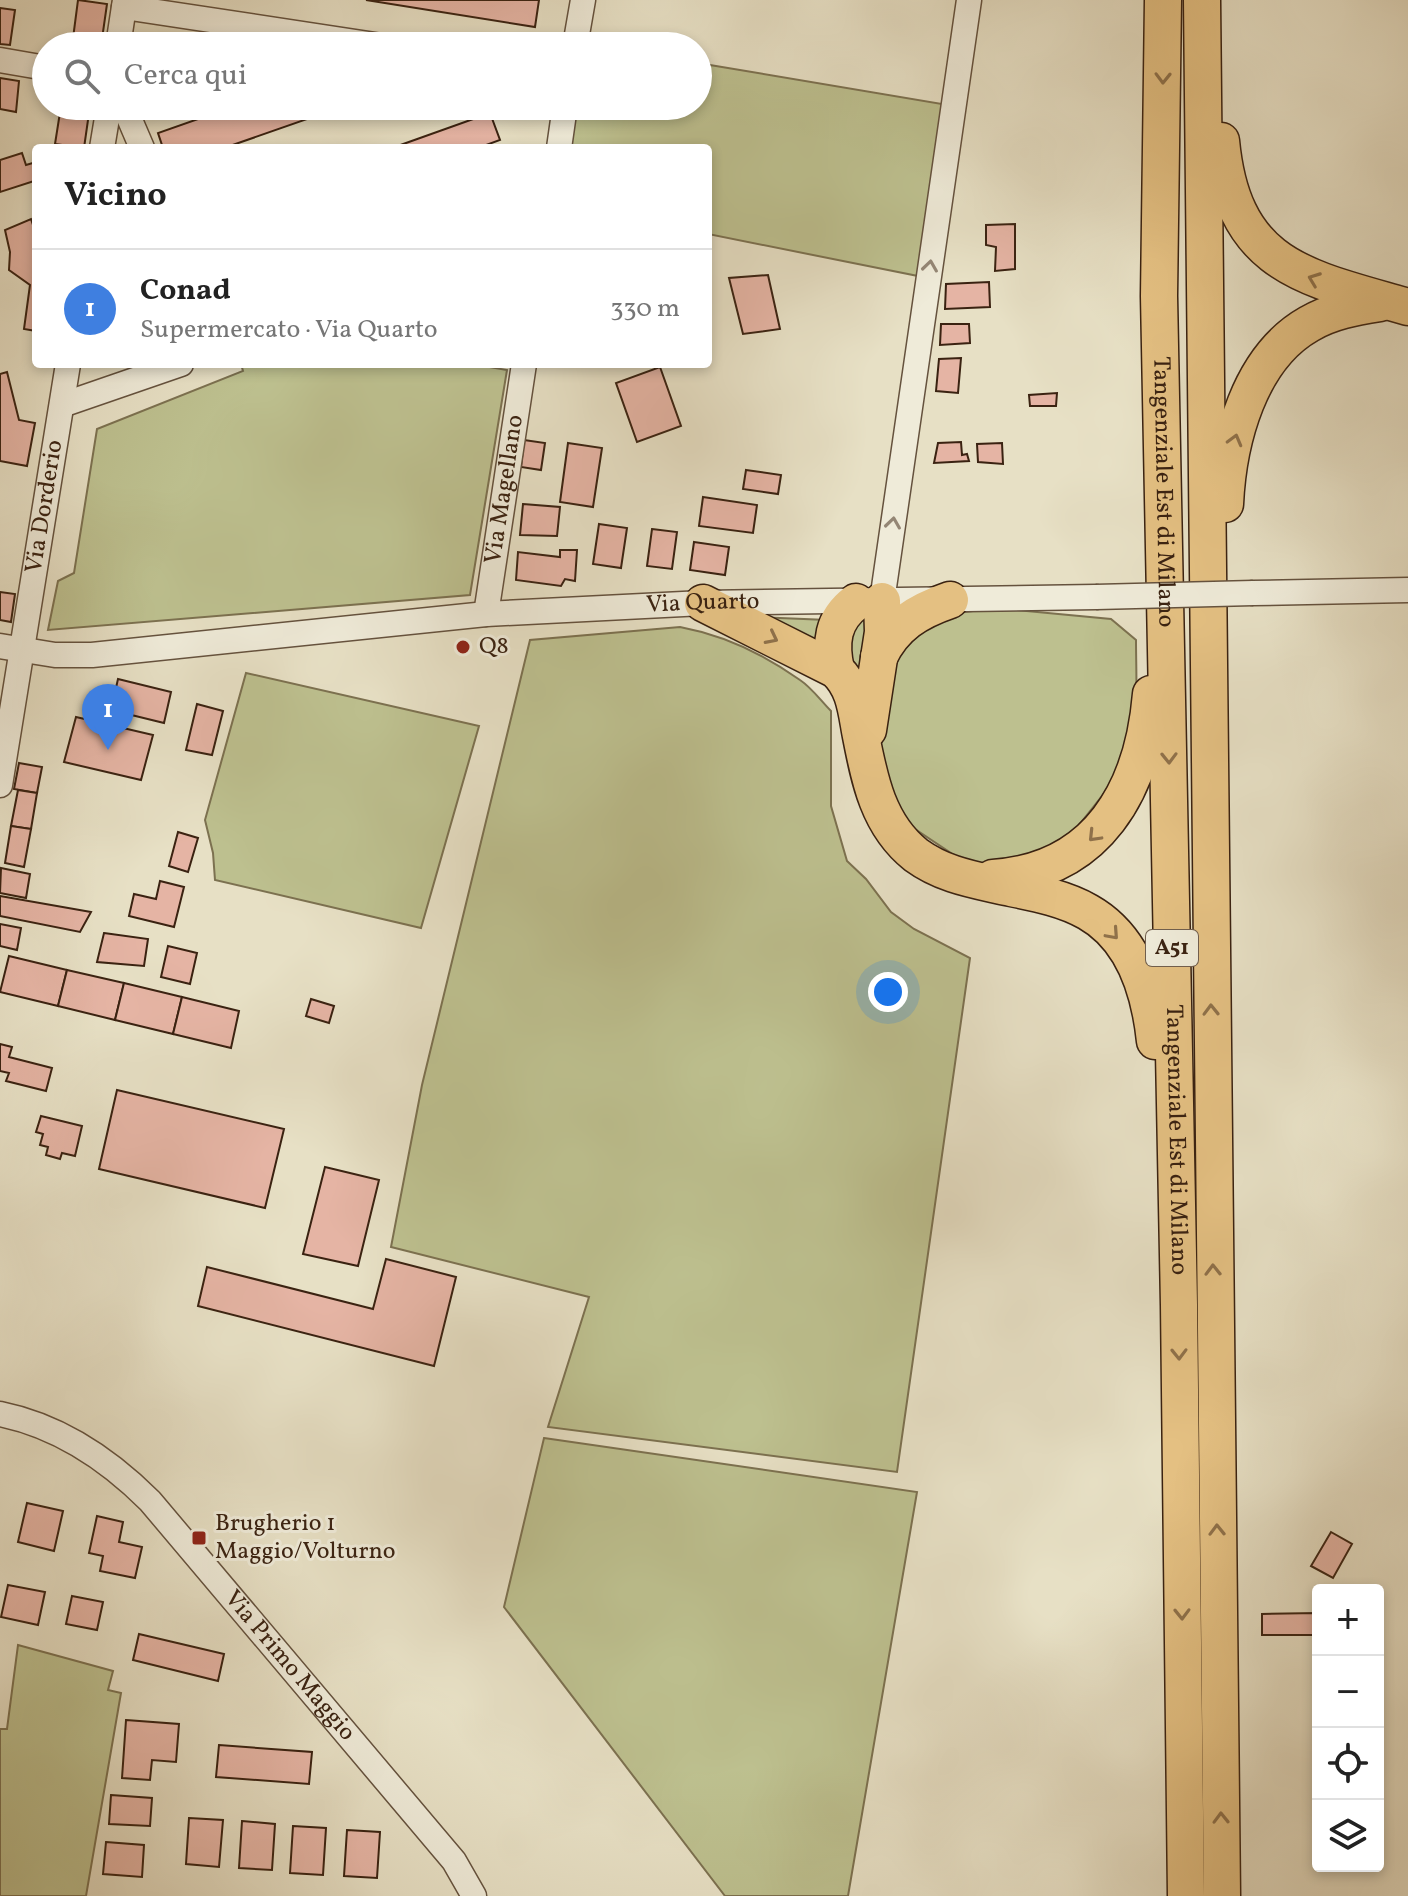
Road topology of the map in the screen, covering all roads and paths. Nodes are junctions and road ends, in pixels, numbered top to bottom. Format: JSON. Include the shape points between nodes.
{"nodes":[{"id":1,"x":583,"y":0,"type":"edge"},
{"id":2,"x":969,"y":0,"type":"edge"},
{"id":3,"x":1163,"y":0,"type":"edge"},
{"id":4,"x":1202,"y":0,"type":"edge"},
{"id":5,"x":1213,"y":0,"type":"edge"},
{"id":6,"x":125,"y":3,"type":"edge"},
{"id":7,"x":120,"y":32,"type":"edge"},
{"id":8,"x":298,"y":32,"type":"edge"},
{"id":9,"x":577,"y":32,"type":"edge"},
{"id":10,"x":0,"y":60,"type":"edge"},
{"id":11,"x":32,"y":66,"type":"edge"},
{"id":12,"x":107,"y":120,"type":"edge"},
{"id":13,"x":130,"y":120,"type":"edge"},
{"id":14,"x":563,"y":120,"type":"edge"},
{"id":15,"x":103,"y":144,"type":"edge"},
{"id":16,"x":140,"y":144,"type":"edge"},
{"id":17,"x":560,"y":144,"type":"edge"},
{"id":18,"x":1159,"y":296,"type":"junction"},
{"id":19,"x":1398,"y":305,"type":"edge"},
{"id":20,"x":67,"y":368,"type":"edge"},
{"id":21,"x":169,"y":368,"type":"edge"},
{"id":22,"x":523,"y":368,"type":"edge"},
{"id":23,"x":62,"y":405,"type":"junction"},
{"id":24,"x":1408,"y":590,"type":"edge"},
{"id":25,"x":950,"y":600,"type":"junction"},
{"id":26,"x":869,"y":601,"type":"junction"},
{"id":27,"x":703,"y":603,"type":"junction"},
{"id":28,"x":486,"y":614,"type":"junction"},
{"id":29,"x":1207,"y":628,"type":"junction"},
{"id":30,"x":12,"y":648,"type":"edge"},
{"id":31,"x":878,"y":659,"type":"junction"},
{"id":32,"x":836,"y":670,"type":"junction"},
{"id":33,"x":865,"y":755,"type":"junction"},
{"id":34,"x":0,"y":785,"type":"edge"},
{"id":35,"x":965,"y":878,"type":"junction"},
{"id":36,"x":1179,"y":1305,"type":"junction"},
{"id":37,"x":0,"y":1414,"type":"edge"},
{"id":38,"x":474,"y":1896,"type":"edge"},
{"id":39,"x":1186,"y":1896,"type":"edge"},
{"id":40,"x":1222,"y":1896,"type":"edge"}],
"edges":[{"from":1,"to":9,"type":"street"},
{"from":26,"to":2,"type":"street","one_way":true},
{"from":3,"to":18,"type":"highway","name":"Tangenziale Est di Milano","number":"A51","one_way":true},
{"from":4,"to":29,"type":"highway","name":"Tangenziale Est di Milano","number":"A51"},
{"from":19,"to":5,"type":"highway","one_way":true,"via":[[1288,267],[1259,242],[1243,219],[1223,159]]},
{"from":6,"to":7,"type":"street"},
{"from":6,"to":8,"type":"street"},
{"from":10,"to":11,"type":"street"},
{"from":12,"to":15,"type":"street"},
{"from":13,"to":16,"type":"street"},
{"from":14,"to":17,"type":"street"},
{"from":18,"to":35,"type":"highway","one_way":true,"via":[[1151,695],[1139,755],[1108,819],[1077,851],[1035,871]]},
{"from":18,"to":36,"type":"highway","name":"Tangenziale Est di Milano","number":"A51","one_way":true},
{"from":29,"to":19,"type":"highway","one_way":true,"via":[[1232,447],[1261,373],[1307,325],[1345,309]]},
{"from":20,"to":23,"type":"street","name":"Via Dorderio"},
{"from":21,"to":23,"type":"street"},
{"from":22,"to":28,"type":"street","name":"Via Magellano"},
{"from":23,"to":30,"type":"street","name":"Via Dorderio"},
{"from":24,"to":25,"type":"street","name":"Via Quarto","bridge":true},
{"from":25,"to":26,"type":"street","name":"Via Quarto"},
{"from":25,"to":31,"type":"highway","via":[[912,616]]},
{"from":26,"to":27,"type":"street","name":"Via Quarto"},
{"from":26,"to":31,"type":"highway","via":[[883,632]]},
{"from":26,"to":32,"type":"highway","via":[[844,612],[835,627]]},
{"from":27,"to":28,"type":"street","name":"Via Quarto"},
{"from":27,"to":32,"type":"highway","one_way":true},
{"from":28,"to":30,"type":"street","name":"Via Quarto","via":[[92,655]]},
{"from":40,"to":29,"type":"highway","name":"Tangenziale Est di Milano","number":"A51","one_way":true},
{"from":30,"to":34,"type":"street","name":"Via Dorderio"},
{"from":31,"to":33,"type":"highway"},
{"from":32,"to":33,"type":"highway","via":[[852,693]]},
{"from":33,"to":35,"type":"highway","via":[[876,799],[898,837],[928,863]]},
{"from":35,"to":36,"type":"highway","one_way":true,"via":[[1083,909],[1123,945],[1137,967],[1154,1025],[1162,1173]]},
{"from":36,"to":39,"type":"highway","name":"Tangenziale Est di Milano","number":"A51","one_way":true},
{"from":37,"to":38,"type":"street","name":"Via Primo Maggio","via":[[77,1443],[150,1501],[454,1861]]}]}
